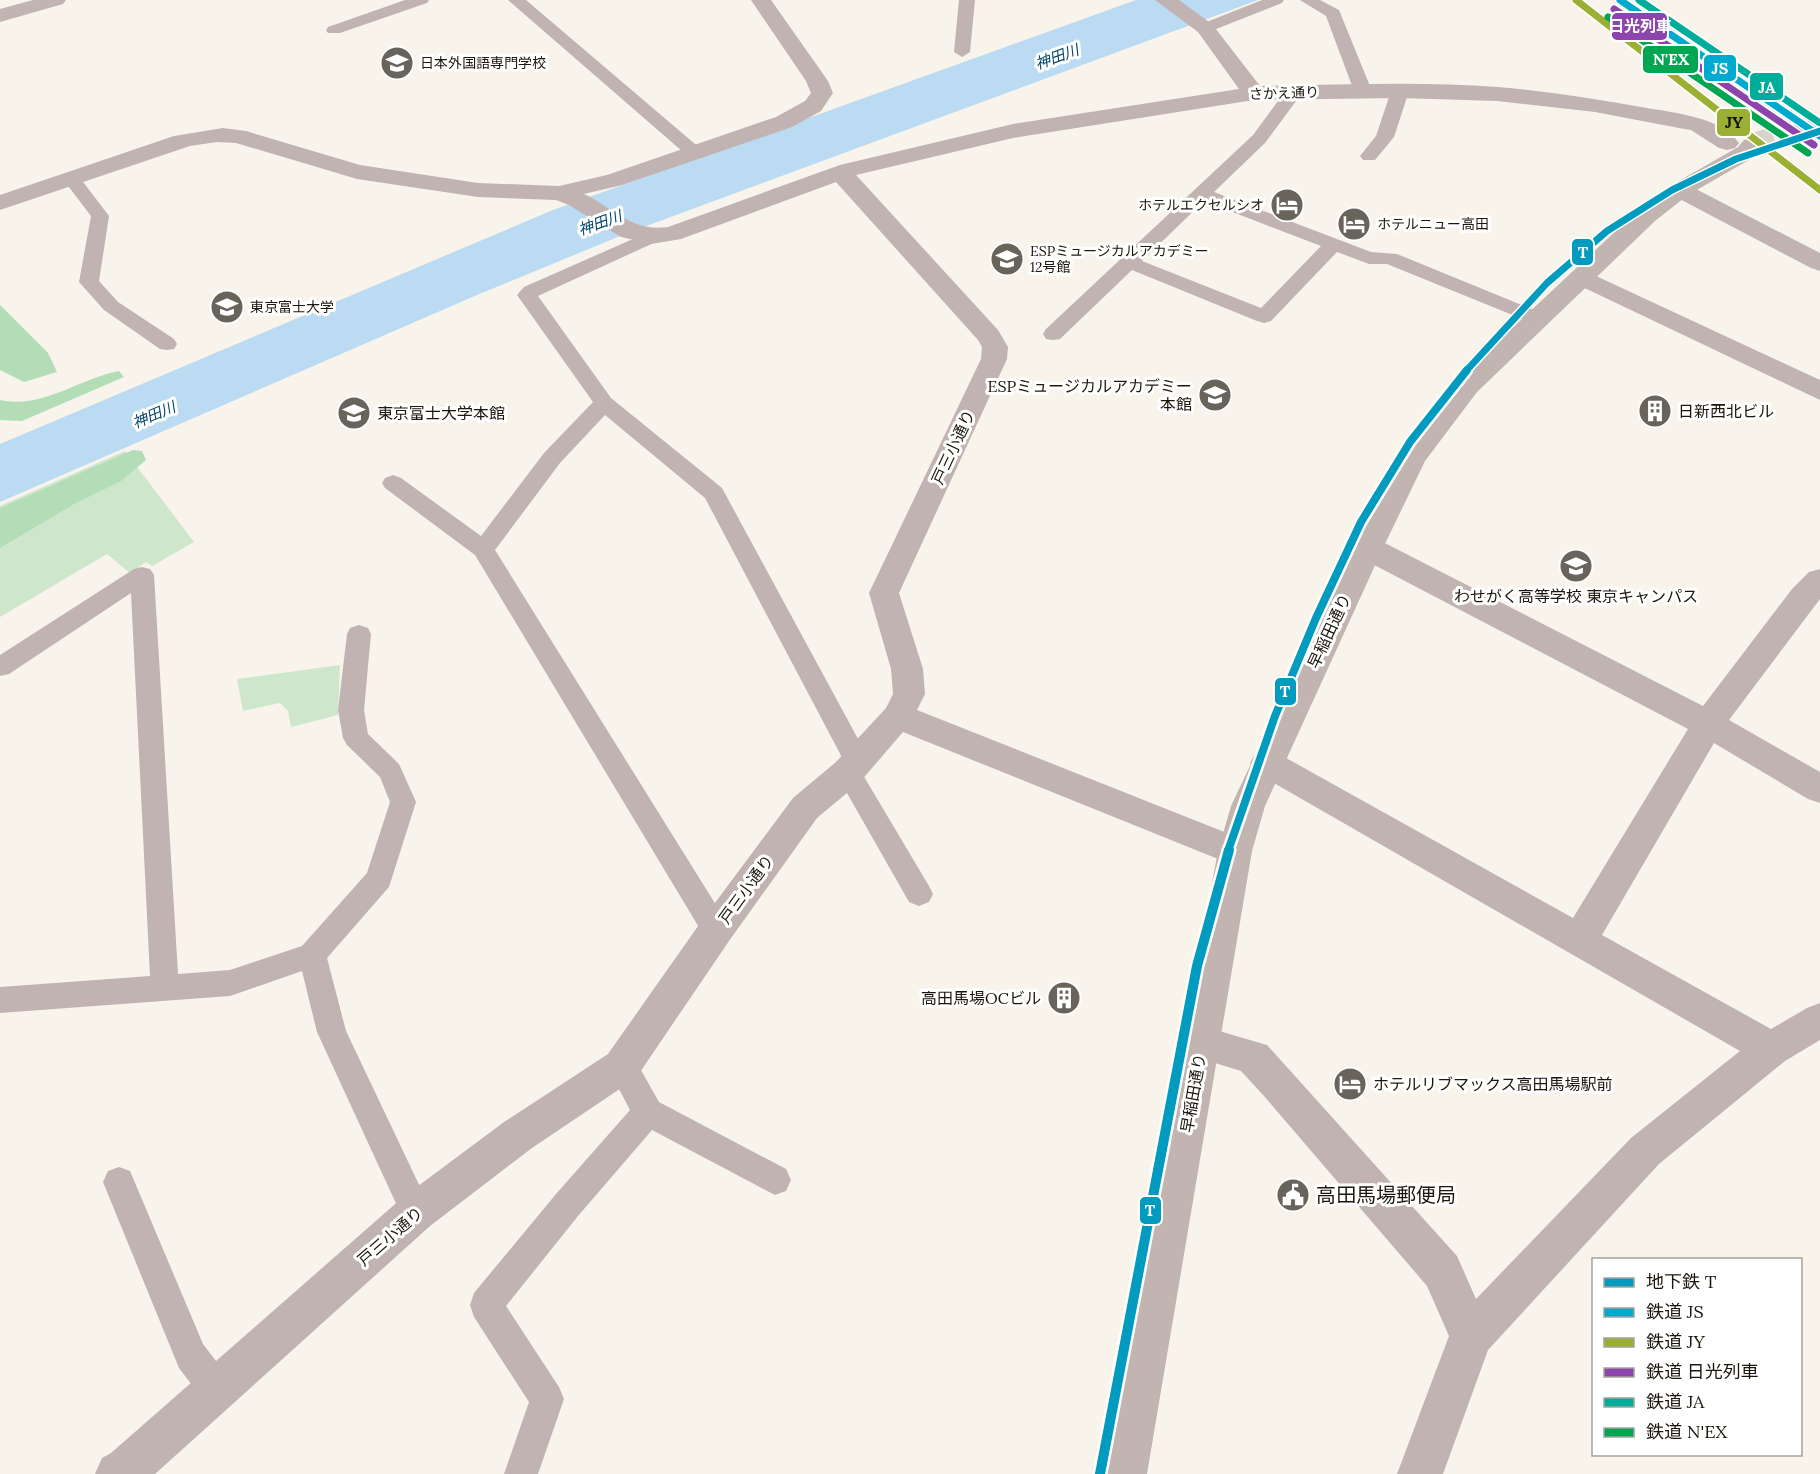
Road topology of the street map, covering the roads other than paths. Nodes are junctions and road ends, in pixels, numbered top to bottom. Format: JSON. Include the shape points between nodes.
{"nodes":[{"id":1,"x":13,"y":0,"type":"edge"},
{"id":2,"x":56,"y":0,"type":"edge"},
{"id":3,"x":421,"y":0,"type":"edge"},
{"id":4,"x":516,"y":0,"type":"edge"},
{"id":5,"x":760,"y":0,"type":"edge"},
{"id":6,"x":968,"y":0,"type":"edge"},
{"id":7,"x":1165,"y":0,"type":"edge"},
{"id":8,"x":1276,"y":0,"type":"edge"},
{"id":9,"x":1308,"y":0,"type":"edge"},
{"id":10,"x":0,"y":3,"type":"edge"},
{"id":11,"x":0,"y":16,"type":"edge"},
{"id":12,"x":1202,"y":25,"type":"junction"},
{"id":13,"x":334,"y":30,"type":"dead end"},
{"id":14,"x":962,"y":52,"type":"dead end"},
{"id":15,"x":1363,"y":91,"type":"junction"},
{"id":16,"x":1400,"y":91,"type":"junction"},
{"id":17,"x":1254,"y":93,"type":"junction"},
{"id":18,"x":1293,"y":93,"type":"junction"},
{"id":19,"x":1820,"y":124,"type":"edge"},
{"id":20,"x":1794,"y":132,"type":"tunnel mouth"},
{"id":21,"x":1728,"y":143,"type":"dead end"},
{"id":22,"x":1752,"y":145,"type":"tunnel mouth"},
{"id":23,"x":696,"y":154,"type":"junction"},
{"id":24,"x":1369,"y":156,"type":"dead end"},
{"id":25,"x":840,"y":172,"type":"junction"},
{"id":26,"x":71,"y":178,"type":"junction"},
{"id":27,"x":1680,"y":190,"type":"junction"},
{"id":28,"x":1203,"y":194,"type":"junction"},
{"id":29,"x":569,"y":196,"type":"junction"},
{"id":30,"x":0,"y":203,"type":"edge"},
{"id":31,"x":641,"y":234,"type":"junction"},
{"id":32,"x":1334,"y":244,"type":"junction"},
{"id":33,"x":1131,"y":262,"type":"junction"},
{"id":34,"x":1820,"y":263,"type":"edge"},
{"id":35,"x":1581,"y":277,"type":"junction"},
{"id":36,"x":1538,"y":318,"type":"junction"},
{"id":37,"x":1053,"y":334,"type":"dead end"},
{"id":38,"x":166,"y":344,"type":"dead end"},
{"id":39,"x":1818,"y":387,"type":"edge"},
{"id":40,"x":604,"y":403,"type":"junction"},
{"id":41,"x":393,"y":483,"type":"dead end"},
{"id":42,"x":1368,"y":548,"type":"junction"},
{"id":43,"x":483,"y":549,"type":"junction"},
{"id":44,"x":1820,"y":580,"type":"edge"},
{"id":45,"x":359,"y":634,"type":"dead end"},
{"id":46,"x":0,"y":668,"type":"edge"},
{"id":47,"x":898,"y":716,"type":"junction"},
{"id":48,"x":1708,"y":724,"type":"junction"},
{"id":49,"x":1267,"y":764,"type":"junction"},
{"id":50,"x":853,"y":766,"type":"junction"},
{"id":51,"x":1820,"y":789,"type":"edge"},
{"id":52,"x":1235,"y":851,"type":"junction"},
{"id":53,"x":919,"y":894,"type":"dead end"},
{"id":54,"x":716,"y":930,"type":"junction"},
{"id":55,"x":1579,"y":941,"type":"junction"},
{"id":56,"x":312,"y":955,"type":"junction"},
{"id":57,"x":165,"y":989,"type":"junction"},
{"id":58,"x":0,"y":1000,"type":"edge"},
{"id":59,"x":1820,"y":1020,"type":"edge"},
{"id":60,"x":1202,"y":1043,"type":"junction"},
{"id":61,"x":1771,"y":1049,"type":"junction"},
{"id":62,"x":622,"y":1066,"type":"junction"},
{"id":63,"x":648,"y":1112,"type":"junction"},
{"id":64,"x":776,"y":1180,"type":"dead end"},
{"id":65,"x":119,"y":1182,"type":"dead end"},
{"id":66,"x":416,"y":1212,"type":"junction"},
{"id":67,"x":1472,"y":1336,"type":"junction"},
{"id":68,"x":217,"y":1389,"type":"junction"},
{"id":69,"x":118,"y":1474,"type":"edge"},
{"id":70,"x":520,"y":1474,"type":"edge"},
{"id":71,"x":1124,"y":1474,"type":"edge"},
{"id":72,"x":1420,"y":1474,"type":"edge"}],
"edges":[{"from":1,"to":10,"type":"main road"},
{"from":2,"to":11,"type":"main road"},
{"from":3,"to":13,"type":"lane"},
{"from":4,"to":23,"type":"lane"},
{"from":5,"to":23,"type":"street","via":[[822,93],[813,106],[784,122]]},
{"from":6,"to":14,"type":"lane"},
{"from":7,"to":12,"type":"street"},
{"from":8,"to":12,"type":"lane"},
{"from":9,"to":15,"type":"lane","via":[[1333,13]]},
{"from":12,"to":17,"type":"street"},
{"from":15,"to":16,"type":"street","name":"さかえ通り"},
{"from":15,"to":18,"type":"street","name":"さかえ通り"},
{"from":16,"to":21,"type":"street","name":"さかえ通り","via":[[1497,94],[1594,105],[1698,125]]},
{"from":16,"to":24,"type":"lane","via":[[1385,137]]},
{"from":17,"to":18,"type":"street","name":"さかえ通り"},
{"from":17,"to":25,"type":"street","name":"さかえ通り","via":[[1012,131]]},
{"from":18,"to":28,"type":"lane","via":[[1260,139]]},
{"from":19,"to":20,"type":"main road"},
{"from":22,"to":27,"type":"main road","name":"早稲田通り"},
{"from":23,"to":29,"type":"street"},
{"from":25,"to":31,"type":"street","name":"さかえ通り","via":[[672,234]]},
{"from":25,"to":47,"type":"street","name":"戸三小通り","via":[[911,247],[995,347],[994,359],[884,593],[907,669],[909,694]]},
{"from":26,"to":29,"type":"street","via":[[182,141],[222,134],[357,172],[478,190]]},
{"from":26,"to":30,"type":"street"},
{"from":26,"to":38,"type":"lane","via":[[100,216],[89,282],[111,306]]},
{"from":27,"to":34,"type":"street"},
{"from":27,"to":35,"type":"main road","name":"早稲田通り"},
{"from":28,"to":32,"type":"lane"},
{"from":28,"to":33,"type":"lane"},
{"from":29,"to":31,"type":"street"},
{"from":31,"to":40,"type":"lane","via":[[527,295]]},
{"from":32,"to":33,"type":"lane","via":[[1264,317]]},
{"from":32,"to":36,"type":"lane","via":[[1369,258],[1390,258]]},
{"from":33,"to":37,"type":"lane"},
{"from":35,"to":36,"type":"main road","name":"早稲田通り"},
{"from":35,"to":39,"type":"street"},
{"from":36,"to":42,"type":"main road","name":"早稲田通り","via":[[1467,386],[1413,458]]},
{"from":40,"to":43,"type":"lane","via":[[552,458]]},
{"from":40,"to":50,"type":"lane","via":[[714,493]]},
{"from":41,"to":43,"type":"lane"},
{"from":42,"to":48,"type":"street"},
{"from":42,"to":49,"type":"main road","name":"早稲田通り"},
{"from":43,"to":54,"type":"lane"},
{"from":44,"to":48,"type":"street"},
{"from":45,"to":56,"type":"lane","via":[[351,710],[356,738],[390,771],[403,802],[379,879]]},
{"from":46,"to":57,"type":"lane","via":[[142,575]]},
{"from":47,"to":50,"type":"street","name":"戸三小通り"},
{"from":47,"to":52,"type":"street"},
{"from":48,"to":51,"type":"street"},
{"from":48,"to":55,"type":"street"},
{"from":49,"to":52,"type":"main road","name":"早稲田通り","via":[[1248,806]]},
{"from":49,"to":55,"type":"street"},
{"from":50,"to":53,"type":"lane"},
{"from":50,"to":54,"type":"street","name":"戸三小通り","via":[[805,808]]},
{"from":52,"to":60,"type":"main road","name":"早稲田通り"},
{"from":54,"to":62,"type":"street","name":"戸三小通り"},
{"from":55,"to":61,"type":"street"},
{"from":56,"to":57,"type":"lane","via":[[230,983]]},
{"from":56,"to":66,"type":"lane","via":[[332,1032]]},
{"from":57,"to":58,"type":"lane"},
{"from":59,"to":61,"type":"street"},
{"from":60,"to":67,"type":"street","via":[[1253,1057],[1278,1083],[1442,1271]]},
{"from":60,"to":71,"type":"main road","name":"早稲田通り"},
{"from":61,"to":67,"type":"street","via":[[1645,1151]]},
{"from":62,"to":63,"type":"lane"},
{"from":62,"to":66,"type":"street","name":"戸三小通り","via":[[518,1135]]},
{"from":63,"to":64,"type":"lane"},
{"from":63,"to":70,"type":"lane","via":[[486,1305],[547,1399]]},
{"from":65,"to":68,"type":"lane","via":[[191,1356]]},
{"from":66,"to":68,"type":"street","name":"戸三小通り"},
{"from":67,"to":72,"type":"street"},
{"from":68,"to":69,"type":"street","name":"戸三小通り"}]}
